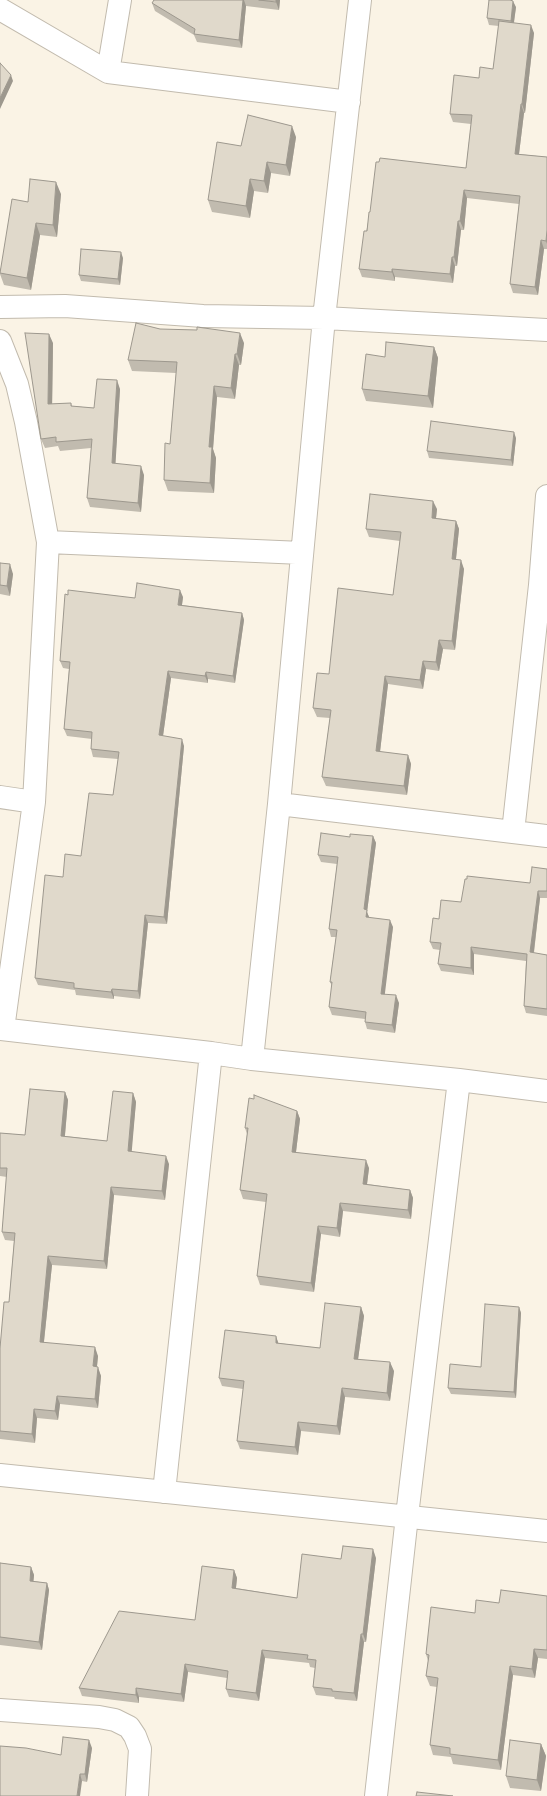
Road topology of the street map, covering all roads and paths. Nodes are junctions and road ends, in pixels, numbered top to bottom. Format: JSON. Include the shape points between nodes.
{"nodes":[{"id":1,"x":120,"y":0,"type":"edge"},
{"id":2,"x":360,"y":0,"type":"edge"},
{"id":3,"x":0,"y":9,"type":"edge"},
{"id":4,"x":108,"y":72,"type":"junction"},
{"id":5,"x":349,"y":102,"type":"junction"},
{"id":6,"x":0,"y":307,"type":"edge"},
{"id":7,"x":324,"y":318,"type":"junction"},
{"id":8,"x":547,"y":330,"type":"edge"},
{"id":9,"x":0,"y":341,"type":"edge"},
{"id":10,"x":547,"y":496,"type":"edge"},
{"id":11,"x":48,"y":542,"type":"junction"},
{"id":12,"x":302,"y":554,"type":"junction"},
{"id":13,"x":544,"y":585,"type":"edge"},
{"id":14,"x":0,"y":797,"type":"edge"},
{"id":15,"x":34,"y":802,"type":"junction"},
{"id":16,"x":279,"y":804,"type":"junction"},
{"id":17,"x":513,"y":832,"type":"junction"},
{"id":18,"x":547,"y":836,"type":"edge"},
{"id":19,"x":2,"y":1029,"type":"edge"},
{"id":20,"x":211,"y":1052,"type":"junction"},
{"id":21,"x":252,"y":1059,"type":"junction"},
{"id":22,"x":459,"y":1080,"type":"junction"},
{"id":23,"x":547,"y":1091,"type":"edge"},
{"id":24,"x":0,"y":1475,"type":"edge"},
{"id":25,"x":164,"y":1492,"type":"junction"},
{"id":26,"x":407,"y":1516,"type":"junction"},
{"id":27,"x":547,"y":1531,"type":"edge"},
{"id":28,"x":0,"y":1710,"type":"edge"},
{"id":29,"x":137,"y":1796,"type":"edge"},
{"id":30,"x":376,"y":1796,"type":"edge"}],
"edges":[{"from":1,"to":4,"type":"street"},
{"from":2,"to":5,"type":"street"},
{"from":3,"to":4,"type":"street"},
{"from":4,"to":5,"type":"street"},
{"from":5,"to":7,"type":"street"},
{"from":6,"to":7,"type":"street","via":[[65,306],[203,316]]},
{"from":7,"to":8,"type":"street"},
{"from":7,"to":12,"type":"street"},
{"from":9,"to":11,"type":"street","via":[[17,384]]},
{"from":10,"to":13,"type":"street"},
{"from":11,"to":12,"type":"street"},
{"from":11,"to":15,"type":"street"},
{"from":12,"to":16,"type":"street"},
{"from":13,"to":17,"type":"street"},
{"from":14,"to":15,"type":"street"},
{"from":15,"to":19,"type":"street"},
{"from":16,"to":17,"type":"street"},
{"from":16,"to":21,"type":"street"},
{"from":17,"to":18,"type":"street"},
{"from":19,"to":20,"type":"street"},
{"from":20,"to":21,"type":"street"},
{"from":20,"to":25,"type":"street"},
{"from":21,"to":22,"type":"street"},
{"from":22,"to":23,"type":"street"},
{"from":22,"to":26,"type":"street"},
{"from":24,"to":25,"type":"street"},
{"from":25,"to":26,"type":"street"},
{"from":26,"to":27,"type":"street"},
{"from":26,"to":30,"type":"street"},
{"from":28,"to":29,"type":"street","via":[[99,1716],[128,1727],[140,1749]]}]}
